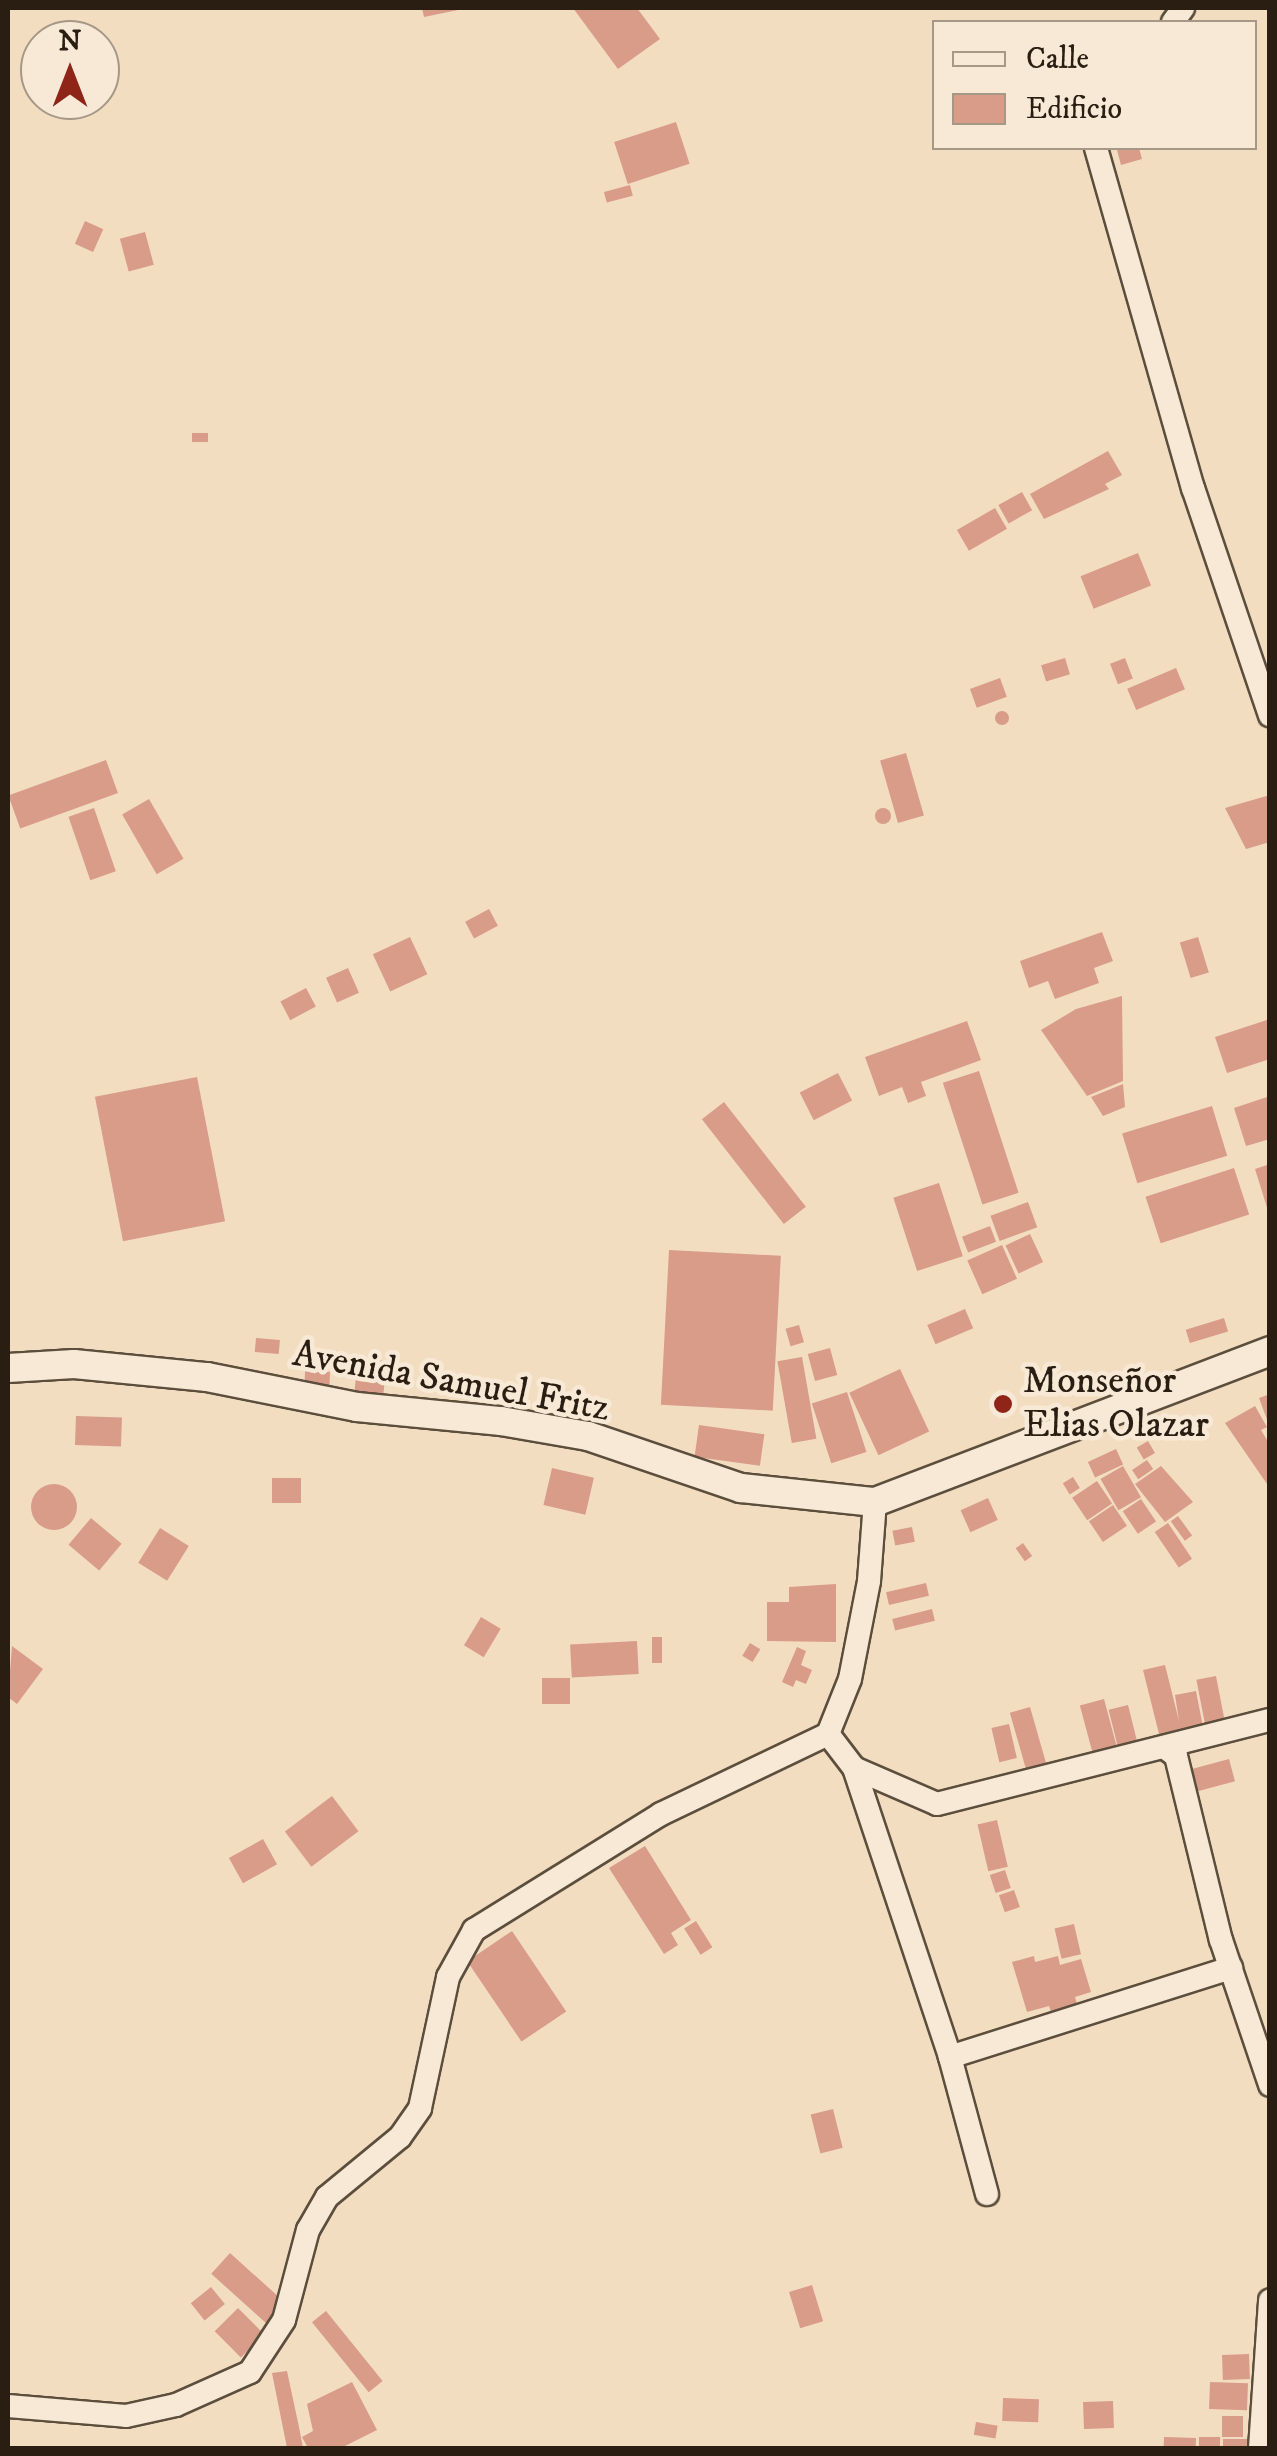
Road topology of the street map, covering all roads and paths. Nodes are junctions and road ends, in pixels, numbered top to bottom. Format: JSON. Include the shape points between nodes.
{"nodes":[{"id":1,"x":1097,"y":150,"type":"edge"},
{"id":2,"x":1270,"y":714,"type":"edge"},
{"id":3,"x":1270,"y":1351,"type":"edge"},
{"id":4,"x":8,"y":1368,"type":"edge"},
{"id":5,"x":875,"y":1502,"type":"junction"},
{"id":6,"x":1270,"y":1720,"type":"edge"},
{"id":7,"x":828,"y":1734,"type":"junction"},
{"id":8,"x":1168,"y":1750,"type":"junction"},
{"id":9,"x":854,"y":1768,"type":"junction"},
{"id":10,"x":1231,"y":1968,"type":"junction"},
{"id":11,"x":950,"y":2057,"type":"junction"},
{"id":12,"x":1270,"y":2085,"type":"edge"},
{"id":13,"x":987,"y":2194,"type":"dead end"},
{"id":14,"x":1270,"y":2300,"type":"edge"},
{"id":15,"x":8,"y":2406,"type":"edge"},
{"id":16,"x":1260,"y":2448,"type":"edge"}],
"edges":[{"from":1,"to":2,"type":"street","via":[[1194,488]]},
{"from":3,"to":5,"type":"street","name":"Avenida Samuel Fritz"},
{"from":4,"to":5,"type":"street","name":"Avenida Samuel Fritz","via":[[74,1364],[207,1377],[357,1407],[501,1422],[588,1436],[741,1488]]},
{"from":5,"to":7,"type":"street","via":[[870,1581],[850,1679]]},
{"from":6,"to":8,"type":"street"},
{"from":7,"to":9,"type":"street"},
{"from":7,"to":15,"type":"street","via":[[661,1814],[474,1930],[448,1977],[420,2108],[400,2137],[327,2197],[308,2230],[284,2320],[250,2372],[176,2406],[126,2416]]},
{"from":8,"to":9,"type":"street","via":[[937,1804]]},
{"from":8,"to":10,"type":"street","via":[[1176,1756]]},
{"from":9,"to":11,"type":"street"},
{"from":10,"to":11,"type":"street"},
{"from":10,"to":12,"type":"street"},
{"from":11,"to":13,"type":"street"},
{"from":14,"to":16,"type":"street"}]}
